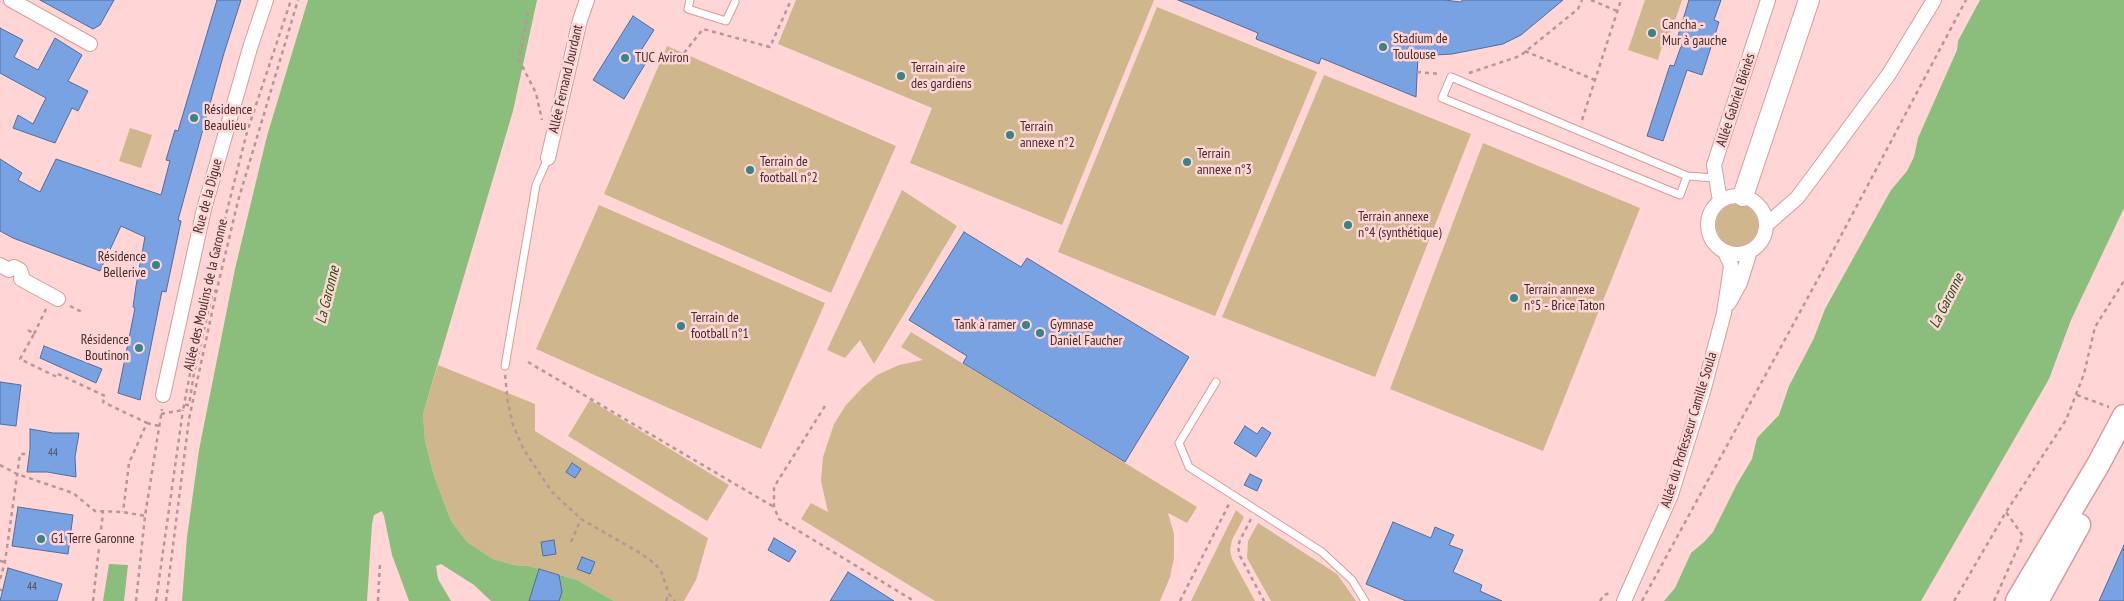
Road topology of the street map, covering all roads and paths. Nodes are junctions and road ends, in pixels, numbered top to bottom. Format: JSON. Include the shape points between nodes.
{"nodes":[{"id":1,"x":11,"y":0,"type":"edge"},
{"id":2,"x":266,"y":0,"type":"edge"},
{"id":3,"x":291,"y":0,"type":"edge"},
{"id":4,"x":298,"y":0,"type":"edge"},
{"id":5,"x":587,"y":0,"type":"edge"},
{"id":6,"x":690,"y":0,"type":"edge"},
{"id":7,"x":791,"y":0,"type":"edge"},
{"id":8,"x":1582,"y":0,"type":"edge"},
{"id":9,"x":1591,"y":0,"type":"edge"},
{"id":10,"x":1621,"y":0,"type":"edge"},
{"id":11,"x":1768,"y":0,"type":"edge"},
{"id":12,"x":1809,"y":0,"type":"edge"},
{"id":13,"x":1934,"y":0,"type":"edge"},
{"id":14,"x":1966,"y":0,"type":"edge"},
{"id":15,"x":735,"y":2,"type":"dead end"},
{"id":16,"x":1617,"y":11,"type":"junction"},
{"id":17,"x":528,"y":12,"type":"dead end"},
{"id":18,"x":90,"y":44,"type":"dead end"},
{"id":19,"x":1526,"y":51,"type":"junction"},
{"id":20,"x":684,"y":53,"type":"dead end"},
{"id":21,"x":1417,"y":72,"type":"dead end"},
{"id":22,"x":1445,"y":74,"type":"dead end"},
{"id":23,"x":1464,"y":75,"type":"dead end"},
{"id":24,"x":1595,"y":80,"type":"junction"},
{"id":25,"x":554,"y":130,"type":"junction"},
{"id":26,"x":1578,"y":131,"type":"junction"},
{"id":27,"x":548,"y":158,"type":"joint"},
{"id":28,"x":1687,"y":176,"type":"junction"},
{"id":29,"x":1715,"y":178,"type":"junction"},
{"id":30,"x":1743,"y":196,"type":"junction"},
{"id":31,"x":1720,"y":201,"type":"junction"},
{"id":32,"x":1766,"y":225,"type":"junction"},
{"id":33,"x":1750,"y":251,"type":"junction"},
{"id":34,"x":1725,"y":252,"type":"junction"},
{"id":35,"x":0,"y":264,"type":"edge"},
{"id":36,"x":0,"y":270,"type":"edge"},
{"id":37,"x":21,"y":279,"type":"junction"},
{"id":38,"x":2124,"y":281,"type":"edge"},
{"id":39,"x":216,"y":289,"type":"junction"},
{"id":40,"x":55,"y":298,"type":"joint"},
{"id":41,"x":1724,"y":313,"type":"junction"},
{"id":42,"x":28,"y":330,"type":"dead end"},
{"id":43,"x":34,"y":334,"type":"junction"},
{"id":44,"x":528,"y":362,"type":"dead end"},
{"id":45,"x":505,"y":366,"type":"joint"},
{"id":46,"x":1216,"y":382,"type":"dead end"},
{"id":47,"x":163,"y":395,"type":"dead end"},
{"id":48,"x":2077,"y":395,"type":"junction"},
{"id":49,"x":184,"y":405,"type":"junction"},
{"id":50,"x":825,"y":406,"type":"dead end"},
{"id":51,"x":183,"y":410,"type":"junction"},
{"id":52,"x":2119,"y":412,"type":"edge"},
{"id":53,"x":147,"y":423,"type":"junction"},
{"id":54,"x":159,"y":426,"type":"junction"},
{"id":55,"x":2124,"y":446,"type":"edge"},
{"id":56,"x":29,"y":454,"type":"dead end"},
{"id":57,"x":0,"y":464,"type":"edge"},
{"id":58,"x":17,"y":474,"type":"junction"},
{"id":59,"x":1233,"y":496,"type":"junction"},
{"id":60,"x":774,"y":507,"type":"junction"},
{"id":61,"x":1256,"y":510,"type":"junction"},
{"id":62,"x":103,"y":512,"type":"junction"},
{"id":63,"x":123,"y":512,"type":"junction"},
{"id":64,"x":2006,"y":512,"type":"junction"},
{"id":65,"x":145,"y":516,"type":"junction"},
{"id":66,"x":581,"y":519,"type":"junction"},
{"id":67,"x":9,"y":530,"type":"junction"},
{"id":68,"x":14,"y":531,"type":"dead end"},
{"id":69,"x":571,"y":542,"type":"dead end"},
{"id":70,"x":0,"y":561,"type":"edge"},
{"id":71,"x":5,"y":562,"type":"junction"},
{"id":72,"x":380,"y":563,"type":"dead end"},
{"id":73,"x":0,"y":579,"type":"edge"},
{"id":74,"x":669,"y":594,"type":"junction"},
{"id":75,"x":93,"y":601,"type":"edge"},
{"id":76,"x":136,"y":601,"type":"edge"},
{"id":77,"x":156,"y":601,"type":"edge"},
{"id":78,"x":166,"y":601,"type":"edge"},
{"id":79,"x":378,"y":601,"type":"edge"},
{"id":80,"x":666,"y":601,"type":"edge"},
{"id":81,"x":675,"y":601,"type":"edge"},
{"id":82,"x":914,"y":601,"type":"edge"},
{"id":83,"x":1180,"y":601,"type":"edge"},
{"id":84,"x":1264,"y":601,"type":"edge"},
{"id":85,"x":1365,"y":601,"type":"edge"},
{"id":86,"x":1624,"y":601,"type":"edge"},
{"id":87,"x":1642,"y":601,"type":"edge"},
{"id":88,"x":1954,"y":601,"type":"edge"},
{"id":89,"x":1994,"y":601,"type":"edge"},
{"id":90,"x":2017,"y":601,"type":"edge"},
{"id":91,"x":2037,"y":601,"type":"edge"}],
"edges":[{"from":1,"to":18,"type":"street"},
{"from":2,"to":47,"type":"street","name":"Rue de la Digue","via":[[204,209]]},
{"from":3,"to":49,"type":"path","via":[[247,132],[204,301]]},
{"from":4,"to":39,"type":"path","name":"Allée des Moulins de la Garonne","via":[[238,200]]},
{"from":5,"to":25,"type":"street","name":"Allée Fernand Jourdant"},
{"from":6,"to":15,"type":"lane","via":[[688,9],[726,21]]},
{"from":7,"to":20,"type":"path","via":[[770,47],[703,29]]},
{"from":8,"to":19,"type":"path","via":[[1578,9]]},
{"from":9,"to":16,"type":"path"},
{"from":10,"to":16,"type":"path"},
{"from":11,"to":29,"type":"street","name":"Allée Gabriel Biénès","via":[[1714,165]]},
{"from":12,"to":30,"type":"main road"},
{"from":13,"to":32,"type":"street","via":[[1889,74],[1810,180],[1796,198]]},
{"from":14,"to":87,"type":"path"},
{"from":16,"to":24,"type":"path"},
{"from":17,"to":25,"type":"path","via":[[519,60],[536,93],[542,121]]},
{"from":19,"to":23,"type":"path"},
{"from":19,"to":24,"type":"path"},
{"from":21,"to":22,"type":"path"},
{"from":24,"to":26,"type":"path"},
{"from":25,"to":27,"type":"street","name":"Allée Fernand Jourdant"},
{"from":26,"to":28,"type":"lane"},
{"from":26,"to":28,"type":"lane","via":[[1451,77],[1442,98],[1680,195]]},
{"from":27,"to":45,"type":"lane","via":[[536,185]]},
{"from":28,"to":29,"type":"lane"},
{"from":29,"to":31,"type":"street","name":"Allée Gabriel Biénès"},
{"from":30,"to":31,"type":"street"},
{"from":30,"to":32,"type":"street","via":[[1760,206]]},
{"from":31,"to":34,"type":"street","via":[[1708,218],[1708,228],[1710,238]]},
{"from":32,"to":33,"type":"street","via":[[1762,240]]},
{"from":33,"to":34,"type":"street","via":[[1742,254]]},
{"from":33,"to":41,"type":"street","name":"Allée du Professeur Camille Soula","via":[[1740,283]]},
{"from":34,"to":41,"type":"street","name":"Allée du Professeur Camille Soula","via":[[1731,265]]},
{"from":35,"to":37,"type":"street","via":[[9,270],[14,267],[20,270]]},
{"from":36,"to":37,"type":"street","via":[[16,284]]},
{"from":37,"to":40,"type":"street"},
{"from":38,"to":48,"type":"path","via":[[2095,327]]},
{"from":39,"to":49,"type":"path","via":[[212,295],[189,405]]},
{"from":39,"to":78,"type":"path","name":"Allée des Moulins de la Garonne","via":[[189,419]]},
{"from":40,"to":43,"type":"path"},
{"from":41,"to":86,"type":"street","name":"Allée du Professeur Camille Soula","via":[[1671,495]]},
{"from":42,"to":43,"type":"path"},
{"from":43,"to":53,"type":"path","via":[[20,359],[105,396],[103,402]]},
{"from":44,"to":60,"type":"path"},
{"from":45,"to":66,"type":"path","via":[[508,403],[524,450],[552,492]]},
{"from":46,"to":59,"type":"lane","via":[[1179,442],[1188,467]]},
{"from":48,"to":52,"type":"path"},
{"from":48,"to":64,"type":"path","via":[[2066,420]]},
{"from":49,"to":51,"type":"path"},
{"from":50,"to":60,"type":"path","via":[[774,487]]},
{"from":51,"to":54,"type":"path","via":[[161,414]]},
{"from":51,"to":77,"type":"path"},
{"from":52,"to":90,"type":"main road","via":[[2098,465]]},
{"from":53,"to":54,"type":"path"},
{"from":53,"to":63,"type":"path","via":[[129,463]]},
{"from":54,"to":65,"type":"path"},
{"from":55,"to":91,"type":"main road"},
{"from":56,"to":58,"type":"path","via":[[20,454]]},
{"from":57,"to":58,"type":"path"},
{"from":58,"to":62,"type":"path","via":[[73,493],[95,511]]},
{"from":58,"to":67,"type":"path"},
{"from":59,"to":61,"type":"lane"},
{"from":59,"to":83,"type":"path"},
{"from":60,"to":82,"type":"path","via":[[779,519]]},
{"from":61,"to":84,"type":"path","via":[[1238,547]]},
{"from":61,"to":85,"type":"lane","via":[[1322,552],[1352,580]]},
{"from":62,"to":63,"type":"path"},
{"from":62,"to":75,"type":"path"},
{"from":63,"to":65,"type":"path"},
{"from":64,"to":88,"type":"path"},
{"from":64,"to":89,"type":"path","via":[[2023,536]]},
{"from":65,"to":76,"type":"path"},
{"from":66,"to":69,"type":"path"},
{"from":66,"to":74,"type":"path","via":[[654,563]]},
{"from":67,"to":68,"type":"path"},
{"from":67,"to":71,"type":"path"},
{"from":70,"to":71,"type":"path"},
{"from":71,"to":73,"type":"path"},
{"from":72,"to":79,"type":"path"},
{"from":74,"to":80,"type":"path"},
{"from":74,"to":81,"type":"path"}]}
